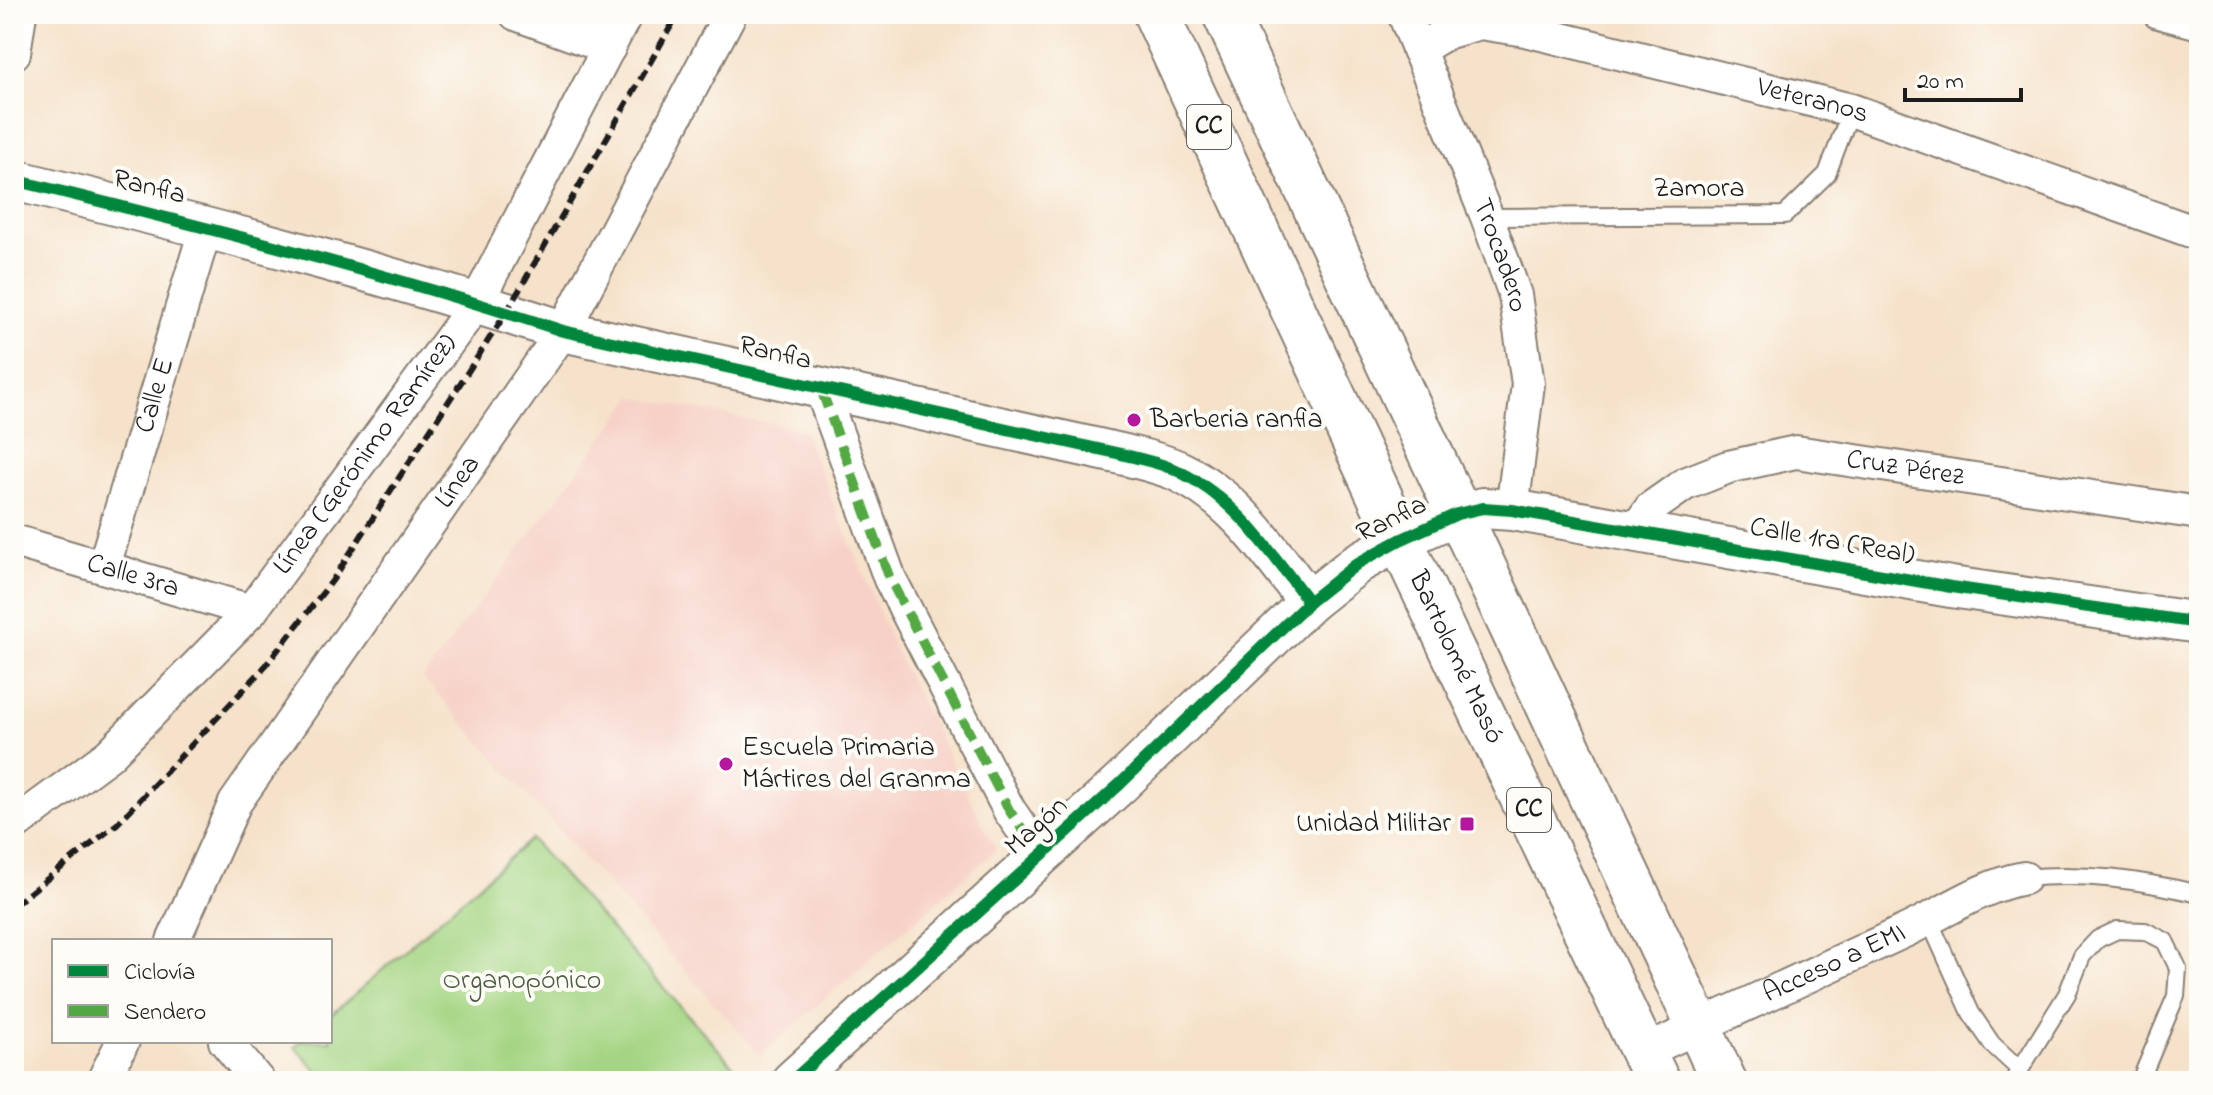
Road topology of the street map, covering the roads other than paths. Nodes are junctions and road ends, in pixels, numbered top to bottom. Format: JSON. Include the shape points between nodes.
{"nodes":[{"id":1,"x":20,"y":14,"type":"edge"},
{"id":2,"x":516,"y":14,"type":"edge"},
{"id":3,"x":626,"y":14,"type":"edge"},
{"id":4,"x":730,"y":14,"type":"edge"},
{"id":5,"x":1156,"y":14,"type":"edge"},
{"id":6,"x":1225,"y":14,"type":"edge"},
{"id":7,"x":1404,"y":14,"type":"edge"},
{"id":8,"x":2154,"y":19,"type":"dead end"},
{"id":9,"x":2199,"y":31,"type":"edge"},
{"id":10,"x":609,"y":48,"type":"junction"},
{"id":11,"x":1418,"y":50,"type":"junction"},
{"id":12,"x":14,"y":53,"type":"edge"},
{"id":13,"x":1851,"y":110,"type":"junction"},
{"id":14,"x":14,"y":180,"type":"edge"},
{"id":15,"x":1487,"y":217,"type":"junction"},
{"id":16,"x":206,"y":227,"type":"junction"},
{"id":17,"x":2199,"y":234,"type":"edge"},
{"id":18,"x":476,"y":304,"type":"junction"},
{"id":19,"x":563,"y":331,"type":"junction"},
{"id":20,"x":821,"y":389,"type":"junction"},
{"id":21,"x":1512,"y":510,"type":"junction"},
{"id":22,"x":2199,"y":513,"type":"edge"},
{"id":23,"x":1457,"y":514,"type":"junction"},
{"id":24,"x":1635,"y":531,"type":"junction"},
{"id":25,"x":1400,"y":540,"type":"junction"},
{"id":26,"x":14,"y":541,"type":"edge"},
{"id":27,"x":104,"y":566,"type":"junction"},
{"id":28,"x":1309,"y":602,"type":"junction"},
{"id":29,"x":251,"y":611,"type":"junction"},
{"id":30,"x":2199,"y":623,"type":"edge"},
{"id":31,"x":14,"y":825,"type":"edge"},
{"id":32,"x":1041,"y":856,"type":"junction"},
{"id":33,"x":2024,"y":878,"type":"joint"},
{"id":34,"x":2199,"y":894,"type":"edge"},
{"id":35,"x":1929,"y":920,"type":"junction"},
{"id":36,"x":174,"y":939,"type":"edge"},
{"id":37,"x":1699,"y":1026,"type":"junction"},
{"id":38,"x":122,"y":1043,"type":"edge"},
{"id":39,"x":227,"y":1043,"type":"edge"},
{"id":40,"x":1650,"y":1067,"type":"edge"},
{"id":41,"x":2016,"y":1075,"type":"edge"},
{"id":42,"x":103,"y":1081,"type":"edge"},
{"id":43,"x":258,"y":1081,"type":"edge"},
{"id":44,"x":792,"y":1081,"type":"edge"},
{"id":45,"x":1724,"y":1081,"type":"edge"},
{"id":46,"x":2140,"y":1081,"type":"edge"}],
"edges":[{"from":1,"to":12,"type":"street"},
{"from":2,"to":10,"type":"street"},
{"from":3,"to":10,"type":"street","name":"Línea (Gerónimo Ramírez)"},
{"from":4,"to":19,"type":"street","name":"Línea"},
{"from":5,"to":25,"type":"main road","name":"Bartolomé Masó","number":"CC"},
{"from":6,"to":23,"type":"main road","number":"CC"},
{"from":7,"to":11,"type":"street","name":"Trocadero"},
{"from":8,"to":9,"type":"lane"},
{"from":10,"to":18,"type":"street","name":"Línea (Gerónimo Ramírez)"},
{"from":11,"to":13,"type":"street","name":"Veteranos","via":[[1446,33],[1480,23]]},
{"from":11,"to":15,"type":"street","name":"Trocadero"},
{"from":13,"to":15,"type":"lane","name":"Zamora","via":[[1827,174],[1785,215]]},
{"from":13,"to":17,"type":"street","name":"Veteranos"},
{"from":14,"to":16,"type":"street","name":"Ranfla"},
{"from":15,"to":21,"type":"street","name":"Trocadero","via":[[1515,295],[1528,384]]},
{"from":16,"to":18,"type":"street","name":"Ranfla"},
{"from":16,"to":27,"type":"street","name":"Calle E"},
{"from":18,"to":19,"type":"street","name":"Ranfla"},
{"from":18,"to":29,"type":"street","name":"Línea (Gerónimo Ramírez)"},
{"from":19,"to":20,"type":"street","name":"Ranfla"},
{"from":19,"to":36,"type":"street","name":"Línea","via":[[235,803]]},
{"from":20,"to":28,"type":"street","name":"Ranfla","via":[[1178,471],[1221,496]]},
{"from":20,"to":32,"type":"street","via":[[890,579],[1009,810]]},
{"from":21,"to":23,"type":"street","name":"Calle 1ra (Real)","via":[[1483,508]]},
{"from":21,"to":24,"type":"street","name":"Calle 1ra (Real)"},
{"from":22,"to":24,"type":"street","name":"Cruz Pérez","via":[[1796,452],[1728,467],[1685,484],[1651,508]]},
{"from":23,"to":25,"type":"street","name":"Ranfla"},
{"from":23,"to":37,"type":"main road","number":"CC"},
{"from":24,"to":30,"type":"street","name":"Calle 1ra (Real)","via":[[1951,587]]},
{"from":25,"to":28,"type":"street","name":"Ranfla","via":[[1358,563]]},
{"from":25,"to":40,"type":"main road","name":"Bartolomé Masó","number":"CC"},
{"from":26,"to":27,"type":"street","name":"Calle 3ra"},
{"from":27,"to":29,"type":"street","name":"Calle 3ra"},
{"from":28,"to":32,"type":"street","name":"Magón"},
{"from":29,"to":31,"type":"street","name":"Línea (Gerónimo Ramírez)","via":[[109,755]]},
{"from":32,"to":44,"type":"street","name":"Magón"},
{"from":33,"to":34,"type":"lane","via":[[2114,877]]},
{"from":33,"to":35,"type":"street","name":"Acceso a EMI","via":[[1976,894]]},
{"from":35,"to":37,"type":"street","name":"Acceso a EMI"},
{"from":35,"to":41,"type":"lane","via":[[1971,1013]]},
{"from":37,"to":40,"type":"street","name":"Acceso a EMI"},
{"from":37,"to":45,"type":"main road","number":"CC"},
{"from":38,"to":42,"type":"street"},
{"from":39,"to":43,"type":"street"},
{"from":41,"to":46,"type":"lane","via":[[2067,994],[2082,956],[2098,939],[2117,930],[2145,931],[2165,941],[2178,968],[2176,996]]}]}
